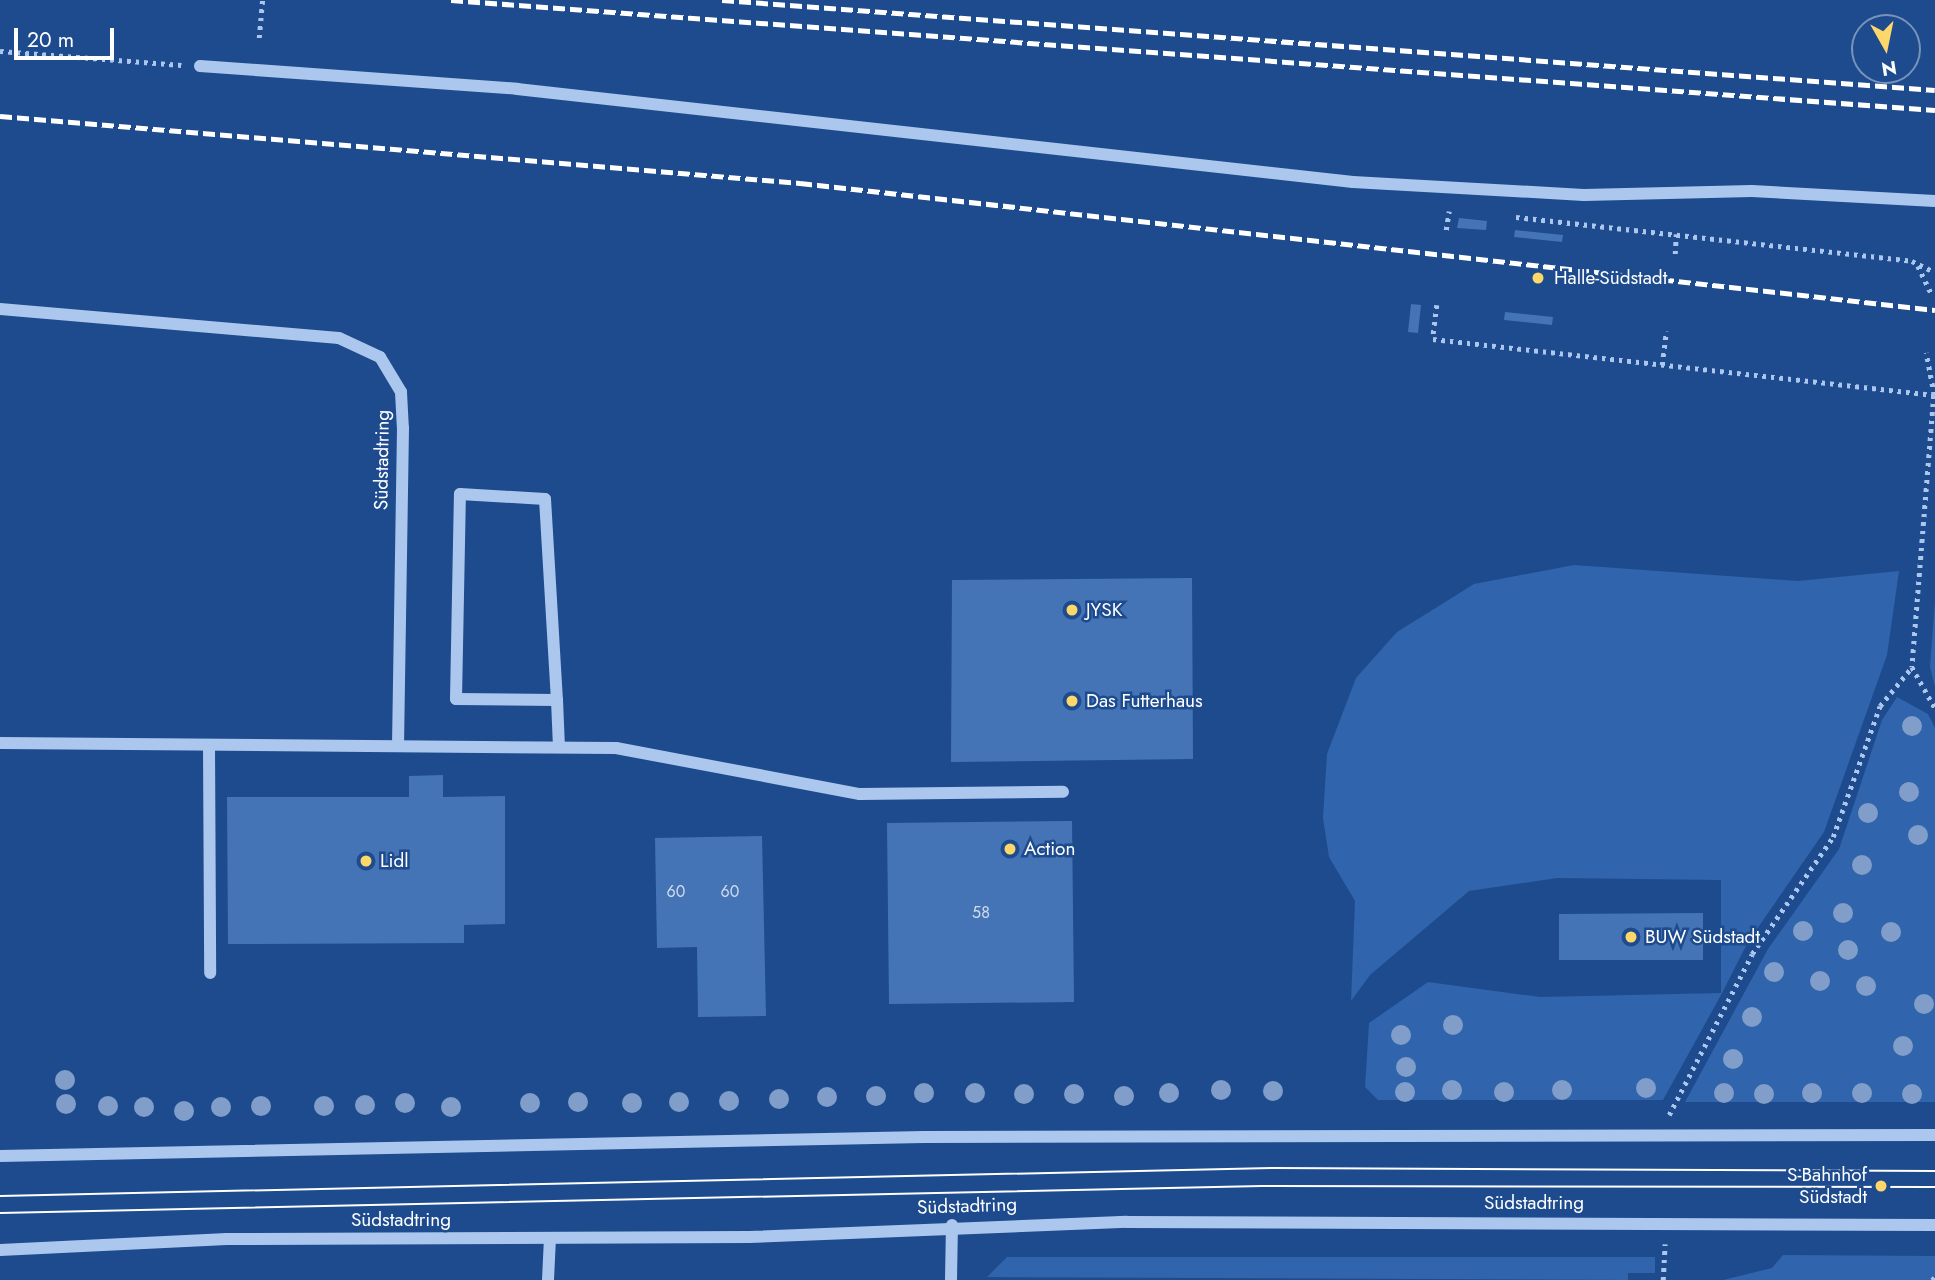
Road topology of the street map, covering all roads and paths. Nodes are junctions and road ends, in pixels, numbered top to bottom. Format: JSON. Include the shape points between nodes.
{"nodes":[{"id":1,"x":262,"y":0,"type":"edge"},
{"id":2,"x":259,"y":38,"type":"dead end"},
{"id":3,"x":0,"y":51,"type":"edge"},
{"id":4,"x":201,"y":66,"type":"joint"},
{"id":5,"x":1935,"y":201,"type":"edge"},
{"id":6,"x":1437,"y":208,"type":"dead end"},
{"id":7,"x":1449,"y":210,"type":"junction"},
{"id":8,"x":1462,"y":211,"type":"dead end"},
{"id":9,"x":1502,"y":216,"type":"dead end"},
{"id":10,"x":1446,"y":230,"type":"dead end"},
{"id":11,"x":1676,"y":234,"type":"junction"},
{"id":12,"x":1675,"y":254,"type":"dead end"},
{"id":13,"x":1912,"y":261,"type":"junction"},
{"id":14,"x":1935,"y":272,"type":"edge"},
{"id":15,"x":1931,"y":293,"type":"dead end"},
{"id":16,"x":1437,"y":305,"type":"dead end"},
{"id":17,"x":0,"y":309,"type":"edge"},
{"id":18,"x":1666,"y":331,"type":"dead end"},
{"id":19,"x":1926,"y":353,"type":"dead end"},
{"id":20,"x":1662,"y":365,"type":"junction"},
{"id":21,"x":1934,"y":393,"type":"edge"},
{"id":22,"x":1912,"y":667,"type":"junction"},
{"id":23,"x":556,"y":700,"type":"junction"},
{"id":24,"x":1935,"y":708,"type":"edge"},
{"id":25,"x":0,"y":743,"type":"edge"},
{"id":26,"x":209,"y":745,"type":"junction"},
{"id":27,"x":398,"y":745,"type":"junction"},
{"id":28,"x":559,"y":747,"type":"junction"},
{"id":29,"x":1063,"y":792,"type":"dead end"},
{"id":30,"x":209,"y":974,"type":"dead end"},
{"id":31,"x":1668,"y":1135,"type":"junction"},
{"id":32,"x":1935,"y":1135,"type":"edge"},
{"id":33,"x":0,"y":1156,"type":"edge"},
{"id":34,"x":1665,"y":1222,"type":"junction"},
{"id":35,"x":952,"y":1225,"type":"junction"},
{"id":36,"x":1935,"y":1225,"type":"edge"},
{"id":37,"x":550,"y":1238,"type":"junction"},
{"id":38,"x":0,"y":1250,"type":"edge"},
{"id":39,"x":548,"y":1280,"type":"edge"},
{"id":40,"x":951,"y":1280,"type":"edge"},
{"id":41,"x":1663,"y":1280,"type":"edge"}],
"edges":[{"from":1,"to":2,"type":"path"},
{"from":3,"to":4,"type":"path"},
{"from":4,"to":5,"type":"street","via":[[517,89],[1353,182],[1584,195],[1752,191]]},
{"from":6,"to":7,"type":"path"},
{"from":7,"to":8,"type":"path"},
{"from":7,"to":10,"type":"path"},
{"from":9,"to":11,"type":"path"},
{"from":11,"to":12,"type":"path"},
{"from":11,"to":13,"type":"path"},
{"from":13,"to":14,"type":"path"},
{"from":13,"to":15,"type":"path","via":[[1927,275]]},
{"from":16,"to":20,"type":"path","via":[[1433,339]]},
{"from":17,"to":27,"type":"street","name":"Südstadtring","via":[[339,338],[380,357],[401,392],[403,428]]},
{"from":18,"to":20,"type":"path"},
{"from":19,"to":21,"type":"path"},
{"from":20,"to":21,"type":"path"},
{"from":21,"to":22,"type":"path"},
{"from":22,"to":24,"type":"path"},
{"from":22,"to":31,"type":"path","via":[[1880,706],[1833,837],[1752,954],[1670,1104]]},
{"from":23,"to":23,"type":"street","via":[[545,499],[460,494],[456,699]]},
{"from":23,"to":28,"type":"street"},
{"from":25,"to":26,"type":"street"},
{"from":26,"to":27,"type":"street"},
{"from":26,"to":30,"type":"street"},
{"from":27,"to":28,"type":"street"},
{"from":28,"to":29,"type":"street","via":[[616,748],[860,794]]},
{"from":31,"to":32,"type":"street"},
{"from":31,"to":33,"type":"street","via":[[924,1137]]},
{"from":34,"to":35,"type":"street","name":"Südstadtring"},
{"from":34,"to":36,"type":"street","name":"Südstadtring"},
{"from":34,"to":41,"type":"path"},
{"from":35,"to":37,"type":"street","name":"Südstadtring","via":[[749,1237]]},
{"from":35,"to":40,"type":"street"},
{"from":37,"to":38,"type":"street","name":"Südstadtring","via":[[228,1240]]},
{"from":37,"to":39,"type":"street"}]}
